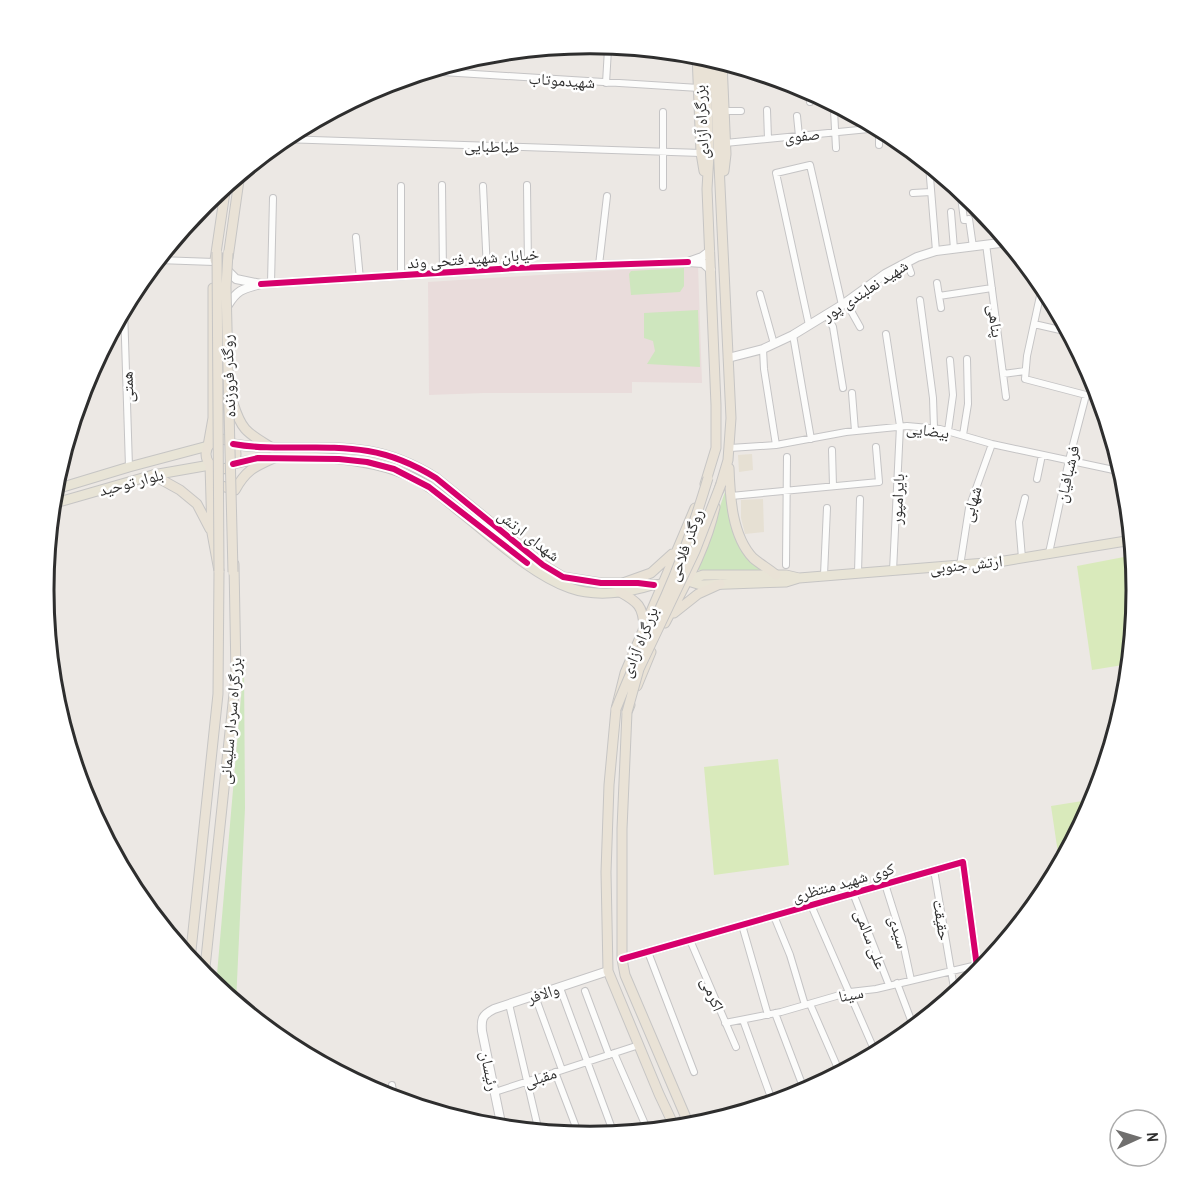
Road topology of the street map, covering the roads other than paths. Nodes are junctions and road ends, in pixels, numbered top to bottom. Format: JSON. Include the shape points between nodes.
{"nodes":[{"id":1,"x":609,"y":55,"type":"edge"},
{"id":2,"x":698,"y":65,"type":"edge"},
{"id":3,"x":705,"y":66,"type":"edge"},
{"id":4,"x":714,"y":69,"type":"edge"},
{"id":5,"x":722,"y":70,"type":"edge"},
{"id":6,"x":449,"y":73,"type":"edge"},
{"id":7,"x":606,"y":83,"type":"junction"},
{"id":8,"x":699,"y":88,"type":"junction"},
{"id":9,"x":767,"y":110,"type":"dead end"},
{"id":10,"x":724,"y":111,"type":"junction"},
{"id":11,"x":741,"y":111,"type":"dead end"},
{"id":12,"x":663,"y":112,"type":"dead end"},
{"id":13,"x":834,"y":113,"type":"edge"},
{"id":14,"x":797,"y":116,"type":"dead end"},
{"id":15,"x":864,"y":129,"type":"edge"},
{"id":16,"x":836,"y":132,"type":"junction"},
{"id":17,"x":799,"y":136,"type":"junction"},
{"id":18,"x":768,"y":139,"type":"junction"},
{"id":19,"x":879,"y":139,"type":"edge"},
{"id":20,"x":299,"y":140,"type":"edge"},
{"id":21,"x":725,"y":143,"type":"junction"},
{"id":22,"x":879,"y":146,"type":"dead end"},
{"id":23,"x":836,"y":148,"type":"dead end"},
{"id":24,"x":663,"y":152,"type":"junction"},
{"id":25,"x":701,"y":153,"type":"junction"},
{"id":26,"x":930,"y":177,"type":"edge"},
{"id":27,"x":442,"y":185,"type":"dead end"},
{"id":28,"x":238,"y":186,"type":"edge"},
{"id":29,"x":400,"y":186,"type":"dead end"},
{"id":30,"x":483,"y":186,"type":"dead end"},
{"id":31,"x":527,"y":186,"type":"dead end"},
{"id":32,"x":663,"y":187,"type":"dead end"},
{"id":33,"x":722,"y":188,"type":"junction"},
{"id":34,"x":707,"y":189,"type":"junction"},
{"id":35,"x":932,"y":192,"type":"junction"},
{"id":36,"x":913,"y":193,"type":"dead end"},
{"id":37,"x":607,"y":196,"type":"dead end"},
{"id":38,"x":273,"y":198,"type":"dead end"},
{"id":39,"x":224,"y":199,"type":"edge"},
{"id":40,"x":962,"y":205,"type":"edge"},
{"id":41,"x":951,"y":212,"type":"dead end"},
{"id":42,"x":357,"y":237,"type":"dead end"},
{"id":43,"x":998,"y":243,"type":"edge"},
{"id":44,"x":986,"y":244,"type":"junction"},
{"id":45,"x":973,"y":247,"type":"junction"},
{"id":46,"x":954,"y":249,"type":"junction"},
{"id":47,"x":710,"y":251,"type":"junction"},
{"id":48,"x":936,"y":251,"type":"junction"},
{"id":49,"x":217,"y":252,"type":"junction"},
{"id":50,"x":228,"y":253,"type":"junction"},
{"id":51,"x":168,"y":260,"type":"edge"},
{"id":52,"x":214,"y":262,"type":"junction"},
{"id":53,"x":688,"y":262,"type":"junction"},
{"id":54,"x":907,"y":262,"type":"junction"},
{"id":55,"x":599,"y":266,"type":"junction"},
{"id":56,"x":528,"y":267,"type":"junction"},
{"id":57,"x":487,"y":270,"type":"junction"},
{"id":58,"x":711,"y":270,"type":"junction"},
{"id":59,"x":228,"y":271,"type":"junction"},
{"id":60,"x":443,"y":273,"type":"junction"},
{"id":61,"x":911,"y":273,"type":"dead end"},
{"id":62,"x":401,"y":276,"type":"junction"},
{"id":63,"x":360,"y":279,"type":"junction"},
{"id":64,"x":937,"y":283,"type":"dead end"},
{"id":65,"x":261,"y":284,"type":"junction"},
{"id":66,"x":271,"y":284,"type":"junction"},
{"id":67,"x":992,"y":288,"type":"junction"},
{"id":68,"x":760,"y":294,"type":"dead end"},
{"id":69,"x":939,"y":296,"type":"junction"},
{"id":70,"x":1040,"y":298,"type":"edge"},
{"id":71,"x":920,"y":300,"type":"dead end"},
{"id":72,"x":844,"y":303,"type":"junction"},
{"id":73,"x":228,"y":306,"type":"junction"},
{"id":74,"x":941,"y":308,"type":"dead end"},
{"id":75,"x":826,"y":314,"type":"junction"},
{"id":76,"x":1034,"y":324,"type":"junction"},
{"id":77,"x":125,"y":325,"type":"edge"},
{"id":78,"x":809,"y":325,"type":"junction"},
{"id":79,"x":860,"y":327,"type":"dead end"},
{"id":80,"x":1058,"y":330,"type":"edge"},
{"id":81,"x":886,"y":334,"type":"dead end"},
{"id":82,"x":794,"y":335,"type":"junction"},
{"id":83,"x":774,"y":344,"type":"junction"},
{"id":84,"x":763,"y":349,"type":"junction"},
{"id":85,"x":728,"y":358,"type":"junction"},
{"id":86,"x":967,"y":359,"type":"dead end"},
{"id":87,"x":950,"y":360,"type":"dead end"},
{"id":88,"x":1025,"y":371,"type":"junction"},
{"id":89,"x":1003,"y":374,"type":"junction"},
{"id":90,"x":843,"y":388,"type":"dead end"},
{"id":91,"x":852,"y":393,"type":"dead end"},
{"id":92,"x":1006,"y":397,"type":"dead end"},
{"id":93,"x":233,"y":403,"type":"junction"},
{"id":94,"x":900,"y":426,"type":"junction"},
{"id":95,"x":934,"y":428,"type":"junction"},
{"id":96,"x":855,"y":431,"type":"junction"},
{"id":97,"x":948,"y":431,"type":"junction"},
{"id":98,"x":963,"y":435,"type":"junction"},
{"id":99,"x":811,"y":439,"type":"junction"},
{"id":100,"x":233,"y":444,"type":"junction"},
{"id":101,"x":992,"y":444,"type":"junction"},
{"id":102,"x":777,"y":445,"type":"junction"},
{"id":103,"x":208,"y":446,"type":"junction"},
{"id":104,"x":876,"y":447,"type":"dead end"},
{"id":105,"x":730,"y":448,"type":"junction"},
{"id":106,"x":832,"y":450,"type":"dead end"},
{"id":107,"x":273,"y":453,"type":"junction"},
{"id":108,"x":177,"y":454,"type":"junction"},
{"id":109,"x":1042,"y":454,"type":"junction"},
{"id":110,"x":787,"y":457,"type":"dead end"},
{"id":111,"x":728,"y":460,"type":"junction"},
{"id":112,"x":1069,"y":460,"type":"junction"},
{"id":113,"x":233,"y":464,"type":"junction"},
{"id":114,"x":210,"y":465,"type":"junction"},
{"id":115,"x":129,"y":467,"type":"junction"},
{"id":116,"x":181,"y":469,"type":"junction"},
{"id":117,"x":1112,"y":470,"type":"edge"},
{"id":118,"x":153,"y":475,"type":"junction"},
{"id":119,"x":708,"y":478,"type":"junction"},
{"id":120,"x":1037,"y":479,"type":"dead end"},
{"id":121,"x":720,"y":484,"type":"junction"},
{"id":122,"x":833,"y":486,"type":"junction"},
{"id":123,"x":64,"y":487,"type":"edge"},
{"id":124,"x":235,"y":490,"type":"junction"},
{"id":125,"x":788,"y":490,"type":"junction"},
{"id":126,"x":211,"y":494,"type":"junction"},
{"id":127,"x":731,"y":496,"type":"junction"},
{"id":128,"x":1025,"y":498,"type":"dead end"},
{"id":129,"x":860,"y":499,"type":"dead end"},
{"id":130,"x":62,"y":501,"type":"edge"},
{"id":131,"x":827,"y":508,"type":"dead end"},
{"id":132,"x":212,"y":533,"type":"junction"},
{"id":133,"x":1123,"y":541,"type":"edge"},
{"id":134,"x":678,"y":548,"type":"junction"},
{"id":135,"x":1049,"y":554,"type":"junction"},
{"id":136,"x":1022,"y":558,"type":"junction"},
{"id":137,"x":786,"y":565,"type":"dead end"},
{"id":138,"x":960,"y":566,"type":"junction"},
{"id":139,"x":219,"y":571,"type":"junction"},
{"id":140,"x":893,"y":571,"type":"junction"},
{"id":141,"x":233,"y":572,"type":"junction"},
{"id":142,"x":858,"y":573,"type":"junction"},
{"id":143,"x":776,"y":575,"type":"junction"},
{"id":144,"x":824,"y":575,"type":"junction"},
{"id":145,"x":799,"y":578,"type":"junction"},
{"id":146,"x":688,"y":581,"type":"junction"},
{"id":147,"x":658,"y":584,"type":"junction"},
{"id":148,"x":720,"y":584,"type":"junction"},
{"id":149,"x":622,"y":587,"type":"junction"},
{"id":150,"x":666,"y":621,"type":"junction"},
{"id":151,"x":644,"y":629,"type":"junction"},
{"id":152,"x":616,"y":709,"type":"junction"},
{"id":153,"x":627,"y":712,"type":"junction"},
{"id":154,"x":934,"y":870,"type":"junction"},
{"id":155,"x":885,"y":884,"type":"junction"},
{"id":156,"x":854,"y":893,"type":"junction"},
{"id":157,"x":811,"y":905,"type":"junction"},
{"id":158,"x":774,"y":916,"type":"junction"},
{"id":159,"x":742,"y":925,"type":"junction"},
{"id":160,"x":690,"y":940,"type":"junction"},
{"id":161,"x":191,"y":948,"type":"edge"},
{"id":162,"x":648,"y":952,"type":"junction"},
{"id":163,"x":622,"y":959,"type":"junction"},
{"id":164,"x":976,"y":961,"type":"edge"},
{"id":165,"x":205,"y":963,"type":"edge"},
{"id":166,"x":972,"y":966,"type":"edge"},
{"id":167,"x":608,"y":971,"type":"junction"},
{"id":168,"x":950,"y":971,"type":"junction"},
{"id":169,"x":911,"y":980,"type":"junction"},
{"id":170,"x":897,"y":983,"type":"junction"},
{"id":171,"x":953,"y":984,"type":"edge"},
{"id":172,"x":890,"y":985,"type":"junction"},
{"id":173,"x":560,"y":988,"type":"junction"},
{"id":174,"x":585,"y":991,"type":"dead end"},
{"id":175,"x":850,"y":992,"type":"junction"},
{"id":176,"x":535,"y":996,"type":"junction"},
{"id":177,"x":509,"y":1004,"type":"junction"},
{"id":178,"x":808,"y":1004,"type":"junction"},
{"id":179,"x":771,"y":1014,"type":"junction"},
{"id":180,"x":481,"y":1019,"type":"joint"},
{"id":181,"x":911,"y":1019,"type":"edge"},
{"id":182,"x":743,"y":1020,"type":"junction"},
{"id":183,"x":725,"y":1023,"type":"junction"},
{"id":184,"x":639,"y":1045,"type":"junction"},
{"id":185,"x":872,"y":1045,"type":"edge"},
{"id":186,"x":736,"y":1047,"type":"dead end"},
{"id":187,"x":611,"y":1054,"type":"junction"},
{"id":188,"x":586,"y":1062,"type":"junction"},
{"id":189,"x":837,"y":1066,"type":"edge"},
{"id":190,"x":559,"y":1071,"type":"junction"},
{"id":191,"x":694,"y":1072,"type":"dead end"},
{"id":192,"x":528,"y":1081,"type":"junction"},
{"id":193,"x":801,"y":1082,"type":"edge"},
{"id":194,"x":495,"y":1092,"type":"junction"},
{"id":195,"x":770,"y":1095,"type":"edge"},
{"id":196,"x":688,"y":1117,"type":"edge"},
{"id":197,"x":500,"y":1118,"type":"edge"},
{"id":198,"x":671,"y":1119,"type":"edge"},
{"id":199,"x":537,"y":1123,"type":"edge"},
{"id":200,"x":644,"y":1123,"type":"edge"},
{"id":201,"x":611,"y":1125,"type":"edge"},
{"id":202,"x":576,"y":1126,"type":"edge"}],
"edges":[{"from":1,"to":7,"type":"street"},
{"from":2,"to":8,"type":"highway","name":"بزرگراه آزادی"},
{"from":3,"to":34,"type":"highway","name":"بزرگراه آزادی"},
{"from":4,"to":33,"type":"highway","name":"بزرگراه آزادی"},
{"from":5,"to":10,"type":"highway","name":"بزرگراه آزادی"},
{"from":6,"to":7,"type":"street","name":"شهیدموتاب"},
{"from":7,"to":8,"type":"street","name":"شهیدموتاب"},
{"from":8,"to":25,"type":"highway","name":"بزرگراه آزادی"},
{"from":9,"to":18,"type":"street"},
{"from":10,"to":11,"type":"street"},
{"from":10,"to":21,"type":"highway","name":"بزرگراه آزادی"},
{"from":12,"to":24,"type":"street"},
{"from":13,"to":16,"type":"street"},
{"from":14,"to":17,"type":"street"},
{"from":15,"to":16,"type":"street","name":"صفوی"},
{"from":16,"to":17,"type":"street","name":"صفوی"},
{"from":16,"to":23,"type":"street"},
{"from":17,"to":18,"type":"street","name":"صفوی"},
{"from":18,"to":21,"type":"street","name":"صفوی"},
{"from":19,"to":22,"type":"street"},
{"from":20,"to":24,"type":"street","name":"طباطبایی"},
{"from":21,"to":33,"type":"highway","name":"بزرگراه آزادی"},
{"from":24,"to":25,"type":"street","name":"طباطبایی"},
{"from":24,"to":32,"type":"street"},
{"from":25,"to":34,"type":"highway","name":"بزرگراه آزادی"},
{"from":26,"to":35,"type":"street"},
{"from":27,"to":60,"type":"street"},
{"from":28,"to":50,"type":"highway"},
{"from":29,"to":62,"type":"street"},
{"from":30,"to":57,"type":"street"},
{"from":31,"to":56,"type":"street"},
{"from":33,"to":85,"type":"highway","name":"بزرگراه آزادی"},
{"from":34,"to":47,"type":"highway","name":"بزرگراه آزادی"},
{"from":35,"to":36,"type":"street"},
{"from":35,"to":48,"type":"street"},
{"from":37,"to":55,"type":"street"},
{"from":38,"to":66,"type":"street"},
{"from":39,"to":49,"type":"highway"},
{"from":40,"to":45,"type":"street","via":[[964,220],[969,219]]},
{"from":41,"to":46,"type":"street"},
{"from":42,"to":63,"type":"street"},
{"from":43,"to":44,"type":"street","name":"شهید نعلبندی پور"},
{"from":44,"to":45,"type":"street","name":"شهید نعلبندی پور"},
{"from":44,"to":67,"type":"street","name":"پناهی"},
{"from":45,"to":46,"type":"street","name":"شهید نعلبندی پور"},
{"from":46,"to":48,"type":"street","name":"شهید نعلبندی پور"},
{"from":47,"to":53,"type":"street"},
{"from":47,"to":58,"type":"highway","name":"بزرگراه آزادی"},
{"from":48,"to":54,"type":"street","name":"شهید نعلبندی پور"},
{"from":49,"to":52,"type":"highway"},
{"from":49,"to":139,"type":"highway","name":"روگذر فروزنده","bridge":true},
{"from":50,"to":59,"type":"highway"},
{"from":50,"to":141,"type":"highway","name":"روگذر فروزنده","bridge":true},
{"from":51,"to":52,"type":"street"},
{"from":52,"to":103,"type":"highway","via":[[213,418]]},
{"from":53,"to":55,"type":"street","name":"خیابان شهید فتحی وند"},
{"from":53,"to":58,"type":"street","via":[[703,263]]},
{"from":54,"to":61,"type":"street"},
{"from":54,"to":72,"type":"street","name":"شهید نعلبندی پور"},
{"from":55,"to":56,"type":"street","name":"خیابان شهید فتحی وند"},
{"from":56,"to":57,"type":"street","name":"خیابان شهید فتحی وند"},
{"from":57,"to":60,"type":"street","name":"خیابان شهید فتحی وند"},
{"from":58,"to":119,"type":"highway","name":"بزرگراه آزادی","via":[[716,448]]},
{"from":59,"to":65,"type":"street","via":[[236,279]]},
{"from":59,"to":73,"type":"highway"},
{"from":60,"to":62,"type":"street","name":"خیابان شهید فتحی وند"},
{"from":62,"to":63,"type":"street","name":"خیابان شهید فتحی وند"},
{"from":63,"to":66,"type":"street","name":"خیابان شهید فتحی وند"},
{"from":64,"to":69,"type":"street"},
{"from":65,"to":66,"type":"street","name":"خیابان شهید فتحی وند"},
{"from":65,"to":73,"type":"street","via":[[236,293]]},
{"from":67,"to":69,"type":"street"},
{"from":67,"to":89,"type":"street","name":"پناهی"},
{"from":68,"to":83,"type":"street"},
{"from":69,"to":74,"type":"street"},
{"from":70,"to":76,"type":"street"},
{"from":71,"to":95,"type":"street"},
{"from":72,"to":75,"type":"street","name":"شهید نعلبندی پور"},
{"from":72,"to":78,"type":"street","via":[[810,165],[776,173]]},
{"from":72,"to":79,"type":"street"},
{"from":73,"to":93,"type":"highway"},
{"from":75,"to":78,"type":"street","name":"شهید نعلبندی پور"},
{"from":75,"to":90,"type":"street","via":[[833,327]]},
{"from":76,"to":80,"type":"street"},
{"from":76,"to":88,"type":"street"},
{"from":77,"to":115,"type":"street","name":"همتی"},
{"from":78,"to":82,"type":"street","name":"شهید نعلبندی پور"},
{"from":81,"to":94,"type":"street","name":"بایرامپور"},
{"from":82,"to":83,"type":"street","name":"شهید نعلبندی پور"},
{"from":82,"to":99,"type":"street"},
{"from":83,"to":84,"type":"street","name":"شهید نعلبندی پور"},
{"from":84,"to":85,"type":"street","name":"شهید نعلبندی پور"},
{"from":84,"to":102,"type":"street"},
{"from":85,"to":105,"type":"highway","name":"بزرگراه آزادی"},
{"from":86,"to":98,"type":"street","via":[[968,404]]},
{"from":87,"to":97,"type":"street","via":[[953,395]]},
{"from":88,"to":89,"type":"street"},
{"from":88,"to":112,"type":"street","name":"فرشبافیان","via":[[1025,379],[1086,395]]},
{"from":89,"to":92,"type":"street","name":"پناهی"},
{"from":91,"to":96,"type":"street"},
{"from":93,"to":100,"type":"highway"},
{"from":93,"to":107,"type":"highway","via":[[240,423]]},
{"from":94,"to":95,"type":"street","name":"بیضایی"},
{"from":94,"to":96,"type":"street","name":"بیضایی"},
{"from":94,"to":140,"type":"street","name":"بایرامپور"},
{"from":95,"to":97,"type":"street","name":"بیضایی"},
{"from":96,"to":99,"type":"street","name":"بیضایی"},
{"from":97,"to":98,"type":"street","name":"بیضایی"},
{"from":98,"to":101,"type":"street","name":"بیضایی"},
{"from":99,"to":102,"type":"street","name":"بیضایی"},
{"from":100,"to":103,"type":"highway","via":[[219,438]]},
{"from":100,"to":107,"type":"main road","name":"شهدای ارتش"},
{"from":100,"to":113,"type":"highway","via":[[237,454]]},
{"from":101,"to":109,"type":"street","name":"بیضایی"},
{"from":101,"to":138,"type":"street","name":"شهابی","via":[[969,508]]},
{"from":102,"to":105,"type":"street","name":"بیضایی"},
{"from":103,"to":108,"type":"main road","name":"بلوار توحید"},
{"from":103,"to":114,"type":"highway","via":[[206,456]]},
{"from":104,"to":122,"type":"street","via":[[879,482]]},
{"from":105,"to":111,"type":"highway","name":"بزرگراه آزادی"},
{"from":106,"to":122,"type":"street"},
{"from":107,"to":113,"type":"main road","name":"شهدای ارتش"},
{"from":107,"to":124,"type":"highway","via":[[244,474]]},
{"from":107,"to":149,"type":"main road","name":"شهدای ارتش","via":[[368,462],[394,469],[429,486],[554,582],[572,589],[600,592]]},
{"from":108,"to":115,"type":"main road","name":"بلوار توحید"},
{"from":108,"to":116,"type":"main road"},
{"from":109,"to":112,"type":"street","name":"بیضایی"},
{"from":109,"to":120,"type":"street"},
{"from":110,"to":125,"type":"street"},
{"from":111,"to":121,"type":"highway","name":"بزرگراه آزادی"},
{"from":111,"to":127,"type":"highway"},
{"from":112,"to":117,"type":"street","name":"بیضایی"},
{"from":112,"to":135,"type":"street","name":"فرشبافیان"},
{"from":113,"to":114,"type":"highway","via":[[224,469]]},
{"from":113,"to":124,"type":"highway","name":"بزرگراه سردار سلیمانی"},
{"from":114,"to":116,"type":"main road","name":"بلوار توحید"},
{"from":114,"to":126,"type":"highway","name":"بزرگراه سردار سلیمانی"},
{"from":115,"to":123,"type":"main road","name":"بلوار توحید"},
{"from":116,"to":118,"type":"main road","name":"بلوار توحید"},
{"from":118,"to":130,"type":"main road","name":"بلوار توحید"},
{"from":118,"to":132,"type":"highway","via":[[197,504]]},
{"from":119,"to":134,"type":"highway","name":"بزرگراه آزادی"},
{"from":119,"to":152,"type":"highway","name":"روگذر فلاحی","bridge":true,"via":[[680,560]]},
{"from":121,"to":146,"type":"highway","name":"بزرگراه آزادی","via":[[711,526]]},
{"from":121,"to":153,"type":"highway","name":"روگذر فلاحی","bridge":true,"via":[[695,551],[639,669]]},
{"from":122,"to":125,"type":"street"},
{"from":124,"to":126,"type":"highway","via":[[222,486]]},
{"from":124,"to":141,"type":"highway","name":"بزرگراه سردار سلیمانی"},
{"from":125,"to":127,"type":"street"},
{"from":125,"to":137,"type":"street"},
{"from":126,"to":132,"type":"highway","name":"بزرگراه سردار سلیمانی"},
{"from":127,"to":143,"type":"highway","via":[[743,544]]},
{"from":128,"to":136,"type":"street","via":[[1019,522]]},
{"from":129,"to":142,"type":"street"},
{"from":131,"to":144,"type":"street"},
{"from":132,"to":139,"type":"highway","name":"بزرگراه سردار سلیمانی"},
{"from":133,"to":135,"type":"main road","name":"ارتش جنوبی"},
{"from":134,"to":147,"type":"highway","name":"بزرگراه آزادی"},
{"from":134,"to":149,"type":"highway","via":[[651,573]]},
{"from":135,"to":136,"type":"main road","name":"ارتش جنوبی"},
{"from":136,"to":138,"type":"main road","name":"ارتش جنوبی"},
{"from":138,"to":140,"type":"main road","name":"ارتش جنوبی"},
{"from":139,"to":161,"type":"highway","name":"بزرگراه سردار سلیمانی","via":[[218,694]]},
{"from":140,"to":142,"type":"main road","name":"ارتش جنوبی"},
{"from":141,"to":165,"type":"highway","name":"بزرگراه سردار سلیمانی","via":[[236,675]]},
{"from":142,"to":144,"type":"main road","name":"ارتش جنوبی"},
{"from":143,"to":145,"type":"main road"},
{"from":143,"to":146,"type":"main road","via":[[702,575]]},
{"from":144,"to":145,"type":"main road","name":"ارتش جنوبی"},
{"from":145,"to":148,"type":"main road","via":[[786,582]]},
{"from":146,"to":147,"type":"main road","name":"شهدای ارتش"},
{"from":146,"to":148,"type":"main road"},
{"from":146,"to":150,"type":"highway","name":"بزرگراه آزادی"},
{"from":147,"to":149,"type":"main road","name":"شهدای ارتش","via":[[638,590]]},
{"from":147,"to":151,"type":"highway","name":"بزرگراه آزادی"},
{"from":148,"to":150,"type":"highway","via":[[684,603]]},
{"from":149,"to":151,"type":"highway","via":[[638,603]]},
{"from":150,"to":153,"type":"highway","name":"بزرگراه آزادی"},
{"from":151,"to":152,"type":"highway","name":"بزرگراه آزادی","via":[[625,673]]},
{"from":152,"to":167,"type":"highway","name":"بزرگراه آزادی","via":[[607,840]]},
{"from":153,"to":163,"type":"highway","name":"بزرگراه آزادی"},
{"from":154,"to":155,"type":"street","name":"کوی شهید منتظری"},
{"from":154,"to":164,"type":"street","name":"کوی شهید منتظری","via":[[963,862]]},
{"from":154,"to":168,"type":"street","name":"حقیقت"},
{"from":155,"to":156,"type":"street","name":"کوی شهید منتظری"},
{"from":155,"to":169,"type":"street","name":"سیدی"},
{"from":156,"to":157,"type":"street","name":"کوی شهید منتظری"},
{"from":156,"to":172,"type":"street","name":"علی سالمی"},
{"from":157,"to":158,"type":"street","name":"کوی شهید منتظری"},
{"from":157,"to":175,"type":"street"},
{"from":158,"to":159,"type":"street","name":"کوی شهید منتظری"},
{"from":158,"to":178,"type":"street"},
{"from":159,"to":160,"type":"street","name":"کوی شهید منتظری"},
{"from":159,"to":179,"type":"street"},
{"from":160,"to":162,"type":"street","name":"کوی شهید منتظری"},
{"from":160,"to":183,"type":"street","name":"اکرمی"},
{"from":162,"to":163,"type":"street","name":"کوی شهید منتظری"},
{"from":162,"to":191,"type":"street"},
{"from":163,"to":196,"type":"highway","name":"بزرگراه آزادی","via":[[625,975]]},
{"from":166,"to":168,"type":"street","name":"سینا"},
{"from":167,"to":173,"type":"street","name":"والافر"},
{"from":167,"to":184,"type":"highway","name":"بزرگراه آزادی"},
{"from":168,"to":169,"type":"street","name":"سینا"},
{"from":168,"to":171,"type":"street","name":"حقیقت"},
{"from":169,"to":170,"type":"street","name":"سینا"},
{"from":170,"to":172,"type":"street","name":"سینا"},
{"from":170,"to":181,"type":"street"},
{"from":172,"to":175,"type":"street","name":"سینا"},
{"from":173,"to":176,"type":"street","name":"والافر"},
{"from":173,"to":188,"type":"street"},
{"from":174,"to":187,"type":"street"},
{"from":175,"to":178,"type":"street","name":"سینا"},
{"from":175,"to":185,"type":"street"},
{"from":176,"to":177,"type":"street","name":"والافر"},
{"from":176,"to":190,"type":"street"},
{"from":177,"to":180,"type":"street","name":"والافر","via":[[485,1013]]},
{"from":177,"to":192,"type":"street"},
{"from":178,"to":179,"type":"street","name":"سینا"},
{"from":178,"to":189,"type":"street"},
{"from":179,"to":182,"type":"street","name":"سینا"},
{"from":179,"to":193,"type":"street"},
{"from":180,"to":194,"type":"street","name":"رئیسان"},
{"from":182,"to":183,"type":"street","name":"سینا"},
{"from":182,"to":195,"type":"street"},
{"from":183,"to":186,"type":"street","name":"اکرمی"},
{"from":184,"to":187,"type":"street","name":"مقبلی"},
{"from":184,"to":198,"type":"highway","name":"بزرگراه آزادی"},
{"from":187,"to":188,"type":"street","name":"مقبلی"},
{"from":187,"to":200,"type":"street"},
{"from":188,"to":190,"type":"street","name":"مقبلی"},
{"from":188,"to":201,"type":"street"},
{"from":190,"to":192,"type":"street","name":"مقبلی"},
{"from":190,"to":202,"type":"street"},
{"from":192,"to":194,"type":"street","name":"مقبلی"},
{"from":192,"to":199,"type":"street"},
{"from":194,"to":197,"type":"street","name":"رئیسان"}]}
